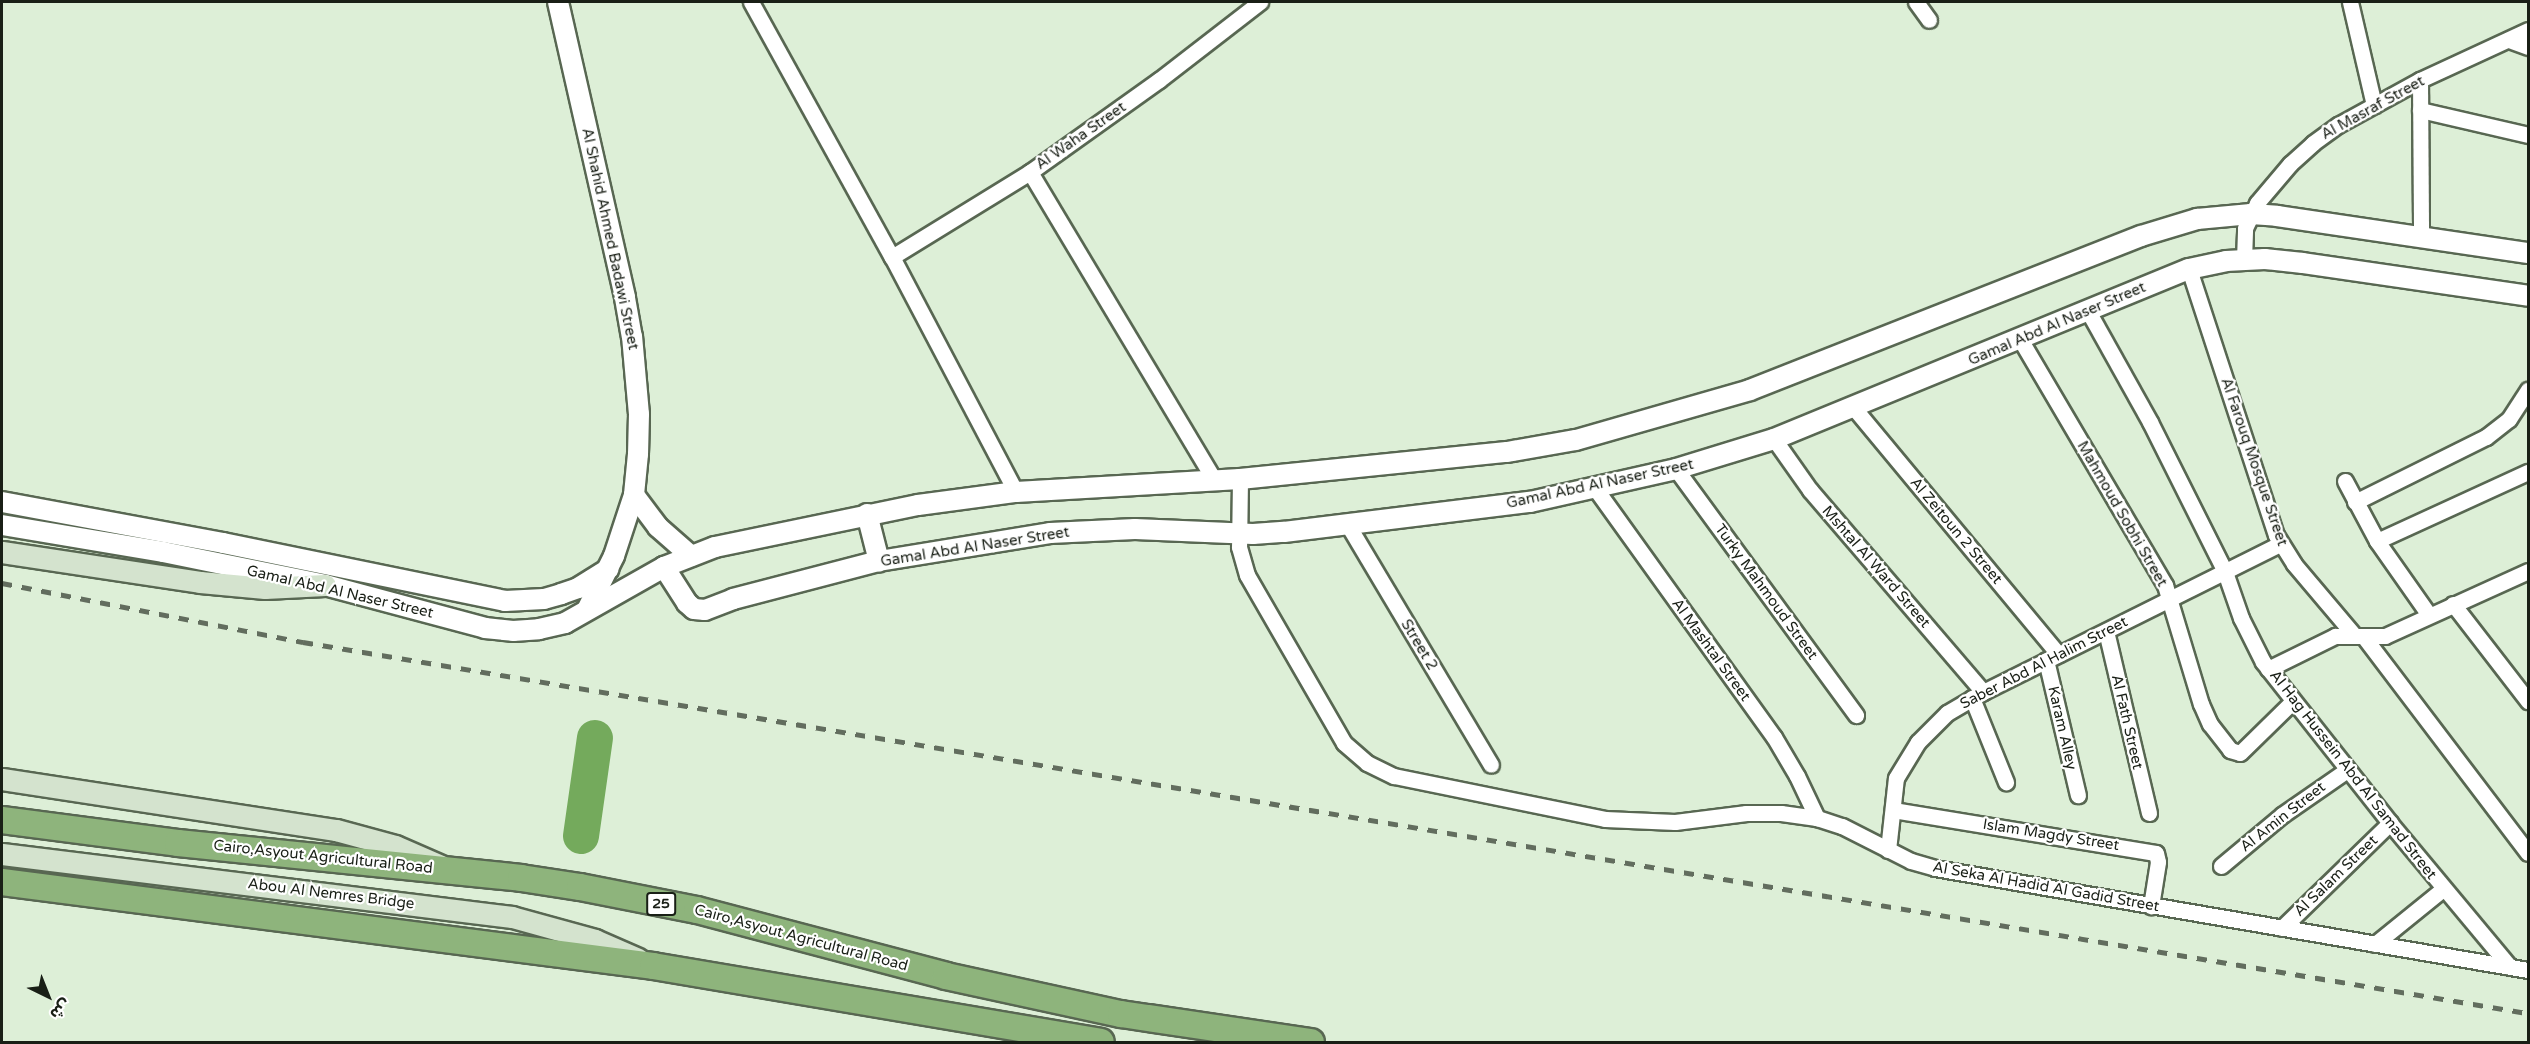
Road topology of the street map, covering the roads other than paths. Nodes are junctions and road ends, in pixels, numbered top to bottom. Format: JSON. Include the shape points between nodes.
{"nodes":[{"id":1,"x":558,"y":2,"type":"edge"},
{"id":2,"x":751,"y":2,"type":"edge"},
{"id":3,"x":1260,"y":2,"type":"edge"},
{"id":4,"x":1916,"y":2,"type":"edge"},
{"id":5,"x":2350,"y":2,"type":"edge"},
{"id":6,"x":1929,"y":20,"type":"dead end"},
{"id":7,"x":2529,"y":30,"type":"edge"},
{"id":8,"x":2509,"y":40,"type":"junction"},
{"id":9,"x":2529,"y":47,"type":"edge"},
{"id":10,"x":2420,"y":80,"type":"junction"},
{"id":11,"x":2374,"y":105,"type":"junction"},
{"id":12,"x":2420,"y":110,"type":"junction"},
{"id":13,"x":2529,"y":135,"type":"edge"},
{"id":14,"x":1030,"y":172,"type":"junction"},
{"id":15,"x":2251,"y":214,"type":"junction"},
{"id":16,"x":2421,"y":239,"type":"junction"},
{"id":17,"x":2529,"y":253,"type":"edge"},
{"id":18,"x":892,"y":257,"type":"junction"},
{"id":19,"x":2244,"y":260,"type":"junction"},
{"id":20,"x":2189,"y":269,"type":"junction"},
{"id":21,"x":2529,"y":296,"type":"edge"},
{"id":22,"x":2088,"y":311,"type":"junction"},
{"id":23,"x":2020,"y":339,"type":"junction"},
{"id":24,"x":2529,"y":390,"type":"edge"},
{"id":25,"x":1854,"y":408,"type":"junction"},
{"id":26,"x":1774,"y":439,"type":"junction"},
{"id":27,"x":1676,"y":469,"type":"junction"},
{"id":28,"x":2529,"y":472,"type":"edge"},
{"id":29,"x":1240,"y":479,"type":"junction"},
{"id":30,"x":1215,"y":481,"type":"junction"},
{"id":31,"x":2345,"y":481,"type":"dead end"},
{"id":32,"x":1594,"y":488,"type":"junction"},
{"id":33,"x":1016,"y":492,"type":"junction"},
{"id":34,"x":634,"y":495,"type":"junction"},
{"id":35,"x":2,"y":502,"type":"edge"},
{"id":36,"x":2355,"y":502,"type":"junction"},
{"id":37,"x":867,"y":514,"type":"junction"},
{"id":38,"x":2,"y":525,"type":"edge"},
{"id":39,"x":1348,"y":525,"type":"junction"},
{"id":40,"x":1239,"y":534,"type":"junction"},
{"id":41,"x":2377,"y":541,"type":"junction"},
{"id":42,"x":2280,"y":544,"type":"junction"},
{"id":43,"x":2,"y":552,"type":"edge"},
{"id":44,"x":691,"y":556,"type":"junction"},
{"id":45,"x":879,"y":561,"type":"junction"},
{"id":46,"x":664,"y":567,"type":"junction"},
{"id":47,"x":608,"y":569,"type":"junction"},
{"id":48,"x":2529,"y":571,"type":"edge"},
{"id":49,"x":2224,"y":572,"type":"junction"},
{"id":50,"x":326,"y":585,"type":"junction"},
{"id":51,"x":2170,"y":599,"type":"junction"},
{"id":52,"x":2453,"y":604,"type":"junction"},
{"id":53,"x":585,"y":612,"type":"junction"},
{"id":54,"x":2429,"y":615,"type":"junction"},
{"id":55,"x":2106,"y":631,"type":"junction"},
{"id":56,"x":2359,"y":636,"type":"junction"},
{"id":57,"x":2052,"y":657,"type":"junction"},
{"id":58,"x":2268,"y":669,"type":"junction"},
{"id":59,"x":1978,"y":695,"type":"junction"},
{"id":60,"x":2529,"y":701,"type":"edge"},
{"id":61,"x":2292,"y":702,"type":"junction"},
{"id":62,"x":1856,"y":714,"type":"dead end"},
{"id":63,"x":1491,"y":765,"type":"dead end"},
{"id":64,"x":2347,"y":770,"type":"junction"},
{"id":65,"x":2,"y":779,"type":"edge"},
{"id":66,"x":2006,"y":782,"type":"dead end"},
{"id":67,"x":2078,"y":795,"type":"dead end"},
{"id":68,"x":1893,"y":810,"type":"junction"},
{"id":69,"x":2149,"y":813,"type":"dead end"},
{"id":70,"x":1817,"y":818,"type":"junction"},
{"id":71,"x":2,"y":820,"type":"edge"},
{"id":72,"x":2390,"y":824,"type":"junction"},
{"id":73,"x":1888,"y":850,"type":"junction"},
{"id":74,"x":2529,"y":853,"type":"edge"},
{"id":75,"x":2,"y":854,"type":"edge"},
{"id":76,"x":2222,"y":866,"type":"dead end"},
{"id":77,"x":450,"y":870,"type":"junction"},
{"id":78,"x":2,"y":882,"type":"edge"},
{"id":79,"x":2444,"y":889,"type":"junction"},
{"id":80,"x":2151,"y":906,"type":"junction"},
{"id":81,"x":2282,"y":928,"type":"junction"},
{"id":82,"x":2375,"y":944,"type":"junction"},
{"id":83,"x":653,"y":966,"type":"junction"},
{"id":84,"x":2510,"y":967,"type":"junction"},
{"id":85,"x":2529,"y":970,"type":"edge"},
{"id":86,"x":1101,"y":1042,"type":"edge"},
{"id":87,"x":1311,"y":1042,"type":"edge"}],
"edges":[{"from":1,"to":34,"type":"street","name":"Al Shahid Ahmed Badawi Street","via":[[632,336],[639,414]]},
{"from":2,"to":18,"type":"street"},
{"from":3,"to":14,"type":"street","name":"Al Waha Street"},
{"from":4,"to":6,"type":"street"},
{"from":5,"to":11,"type":"street"},
{"from":7,"to":8,"type":"street","name":"Al Masraf Street"},
{"from":8,"to":9,"type":"street"},
{"from":8,"to":10,"type":"street","name":"Al Masraf Street"},
{"from":10,"to":11,"type":"street","name":"Al Masraf Street"},
{"from":10,"to":12,"type":"street"},
{"from":11,"to":15,"type":"street","name":"Al Masraf Street","via":[[2313,143],[2290,164]]},
{"from":12,"to":13,"type":"street"},
{"from":12,"to":16,"type":"street"},
{"from":14,"to":18,"type":"street","name":"Al Waha Street"},
{"from":14,"to":30,"type":"street"},
{"from":15,"to":16,"type":"street","name":"Gamal Abd Al Naser Street"},
{"from":15,"to":19,"type":"street","name":"Al Masraf Street","via":[[2245,228]]},
{"from":15,"to":29,"type":"street","name":"Gamal Abd Al Naser Street","via":[[2169,226],[1750,390],[1576,440],[1507,452]]},
{"from":16,"to":17,"type":"street","name":"Gamal Abd Al Naser Street"},
{"from":18,"to":33,"type":"street"},
{"from":19,"to":20,"type":"street","name":"Gamal Abd Al Naser Street"},
{"from":19,"to":21,"type":"street","name":"Gamal Abd Al Naser Street","via":[[2303,263]]},
{"from":20,"to":22,"type":"street","name":"Gamal Abd Al Naser Street"},
{"from":20,"to":42,"type":"street","name":"Al Farouq Mosque Street"},
{"from":22,"to":23,"type":"street","name":"Gamal Abd Al Naser Street"},
{"from":22,"to":49,"type":"street","name":"Al Hag Hussein Abd Al Samad Street","via":[[2150,422]]},
{"from":23,"to":25,"type":"street","name":"Gamal Abd Al Naser Street"},
{"from":23,"to":51,"type":"street","name":"Mahmoud Sobhi Street","via":[[2158,572]]},
{"from":24,"to":36,"type":"street","via":[[2510,419],[2486,436]]},
{"from":25,"to":26,"type":"street","name":"Gamal Abd Al Naser Street"},
{"from":25,"to":57,"type":"street","name":"Al Zeitoun 2 Street"},
{"from":26,"to":27,"type":"street","name":"Gamal Abd Al Naser Street"},
{"from":26,"to":59,"type":"street","name":"Mshtal Al Ward Street","via":[[1810,490]]},
{"from":27,"to":32,"type":"street","name":"Gamal Abd Al Naser Street"},
{"from":27,"to":62,"type":"street","name":"Turky Mahmoud Street"},
{"from":28,"to":41,"type":"street"},
{"from":29,"to":30,"type":"street","name":"Gamal Abd Al Naser Street"},
{"from":29,"to":40,"type":"street","name":"Al Seka Al Hadid Al Gadid Street"},
{"from":30,"to":33,"type":"street","name":"Gamal Abd Al Naser Street"},
{"from":31,"to":36,"type":"street"},
{"from":32,"to":39,"type":"street","name":"Gamal Abd Al Naser Street","via":[[1530,502]]},
{"from":32,"to":70,"type":"street","name":"Al Mashtal Street","via":[[1774,737]]},
{"from":33,"to":37,"type":"street","name":"Gamal Abd Al Naser Street"},
{"from":34,"to":44,"type":"street","via":[[658,528]]},
{"from":34,"to":47,"type":"street","name":"Al Shahid Ahmed Badawi Street"},
{"from":35,"to":47,"type":"street","name":"Gamal Abd Al Naser Street","via":[[505,601],[525,602],[561,594]]},
{"from":36,"to":41,"type":"street"},
{"from":37,"to":44,"type":"street","name":"Gamal Abd Al Naser Street","via":[[724,544]]},
{"from":37,"to":45,"type":"street"},
{"from":38,"to":50,"type":"street","name":"Gamal Abd Al Naser Street"},
{"from":39,"to":40,"type":"street","name":"Gamal Abd Al Naser Street"},
{"from":39,"to":63,"type":"street","name":"Street 2"},
{"from":40,"to":45,"type":"street","name":"Gamal Abd Al Naser Street","via":[[1135,529],[1050,533]]},
{"from":40,"to":70,"type":"street","name":"Al Seka Al Hadid Al Gadid Street","via":[[1247,575],[1327,718],[1344,743],[1367,764],[1394,777],[1605,819],[1675,822],[1746,813]]},
{"from":41,"to":54,"type":"street"},
{"from":42,"to":49,"type":"street","name":"Saber Abd Al Halim Street"},
{"from":42,"to":56,"type":"street","name":"Al Farouq Mosque Street"},
{"from":43,"to":50,"type":"main road","via":[[200,582],[265,588]]},
{"from":44,"to":46,"type":"street","name":"Gamal Abd Al Naser Street"},
{"from":45,"to":46,"type":"street","name":"Gamal Abd Al Naser Street","via":[[699,610],[687,603]]},
{"from":46,"to":53,"type":"street","name":"Gamal Abd Al Naser Street"},
{"from":47,"to":53,"type":"street","name":"Al Shahid Ahmed Badawi Street"},
{"from":48,"to":52,"type":"street"},
{"from":49,"to":51,"type":"street","name":"Saber Abd Al Halim Street"},
{"from":49,"to":58,"type":"street","name":"Al Hag Hussein Abd Al Samad Street","via":[[2241,618]]},
{"from":50,"to":53,"type":"street","name":"Gamal Abd Al Naser Street","via":[[485,628],[513,631],[539,630]]},
{"from":51,"to":55,"type":"street","name":"Saber Abd Al Halim Street"},
{"from":51,"to":61,"type":"street","name":"Mahmoud Sobhi Street","via":[[2205,715],[2230,750],[2240,753]]},
{"from":52,"to":54,"type":"street"},
{"from":52,"to":60,"type":"street"},
{"from":54,"to":56,"type":"street","via":[[2385,636]]},
{"from":55,"to":57,"type":"street","name":"Saber Abd Al Halim Street"},
{"from":55,"to":69,"type":"street","name":"Al Fath Street"},
{"from":56,"to":58,"type":"street","via":[[2335,636]]},
{"from":56,"to":74,"type":"street","name":"Al Farouq Mosque Street"},
{"from":57,"to":59,"type":"street","name":"Saber Abd Al Halim Street"},
{"from":57,"to":67,"type":"street","name":"Karam Alley"},
{"from":58,"to":61,"type":"street","name":"Al Hag Hussein Abd Al Samad Street"},
{"from":59,"to":66,"type":"street","name":"Mshtal Al Ward Street"},
{"from":59,"to":68,"type":"street","name":"Saber Abd Al Halim Street","via":[[1947,713],[1918,742],[1896,778]]},
{"from":61,"to":64,"type":"street","name":"Al Hag Hussein Abd Al Samad Street"},
{"from":64,"to":72,"type":"street","name":"Al Hag Hussein Abd Al Samad Street"},
{"from":64,"to":76,"type":"street","name":"Al Amin Street","via":[[2282,814]]},
{"from":65,"to":77,"type":"main road","via":[[336,830],[395,846]]},
{"from":68,"to":73,"type":"street","name":"Saber Abd Al Halim Street"},
{"from":68,"to":80,"type":"street","name":"Islam Magdy Street","via":[[2156,853]]},
{"from":70,"to":73,"type":"street","name":"Al Seka Al Hadid Al Gadid Street","via":[[1858,833]]},
{"from":71,"to":77,"type":"highway","name":"Cairo,Asyout Agricultural Road","number":"25","via":[[178,843]]},
{"from":72,"to":79,"type":"street","name":"Al Hag Hussein Abd Al Samad Street"},
{"from":72,"to":81,"type":"street","name":"Al Salam Street"},
{"from":73,"to":80,"type":"street","name":"Al Seka Al Hadid Al Gadid Street","via":[[1935,868]]},
{"from":75,"to":83,"type":"main road","name":"Abou Al Nemres Bridge","via":[[512,917],[595,940]]},
{"from":77,"to":87,"type":"highway","name":"Cairo,Asyout Agricultural Road","number":"25","via":[[580,887],[697,910],[946,976],[1121,1014]]},
{"from":78,"to":83,"type":"highway"},
{"from":79,"to":82,"type":"street"},
{"from":79,"to":84,"type":"street","name":"Al Hag Hussein Abd Al Samad Street"},
{"from":80,"to":81,"type":"street","name":"Al Seka Al Hadid Al Gadid Street"},
{"from":81,"to":82,"type":"street","name":"Al Seka Al Hadid Al Gadid Street"},
{"from":82,"to":84,"type":"street","name":"Al Seka Al Hadid Al Gadid Street"},
{"from":83,"to":86,"type":"highway"},
{"from":84,"to":85,"type":"street","name":"Al Seka Al Hadid Al Gadid Street"}]}
